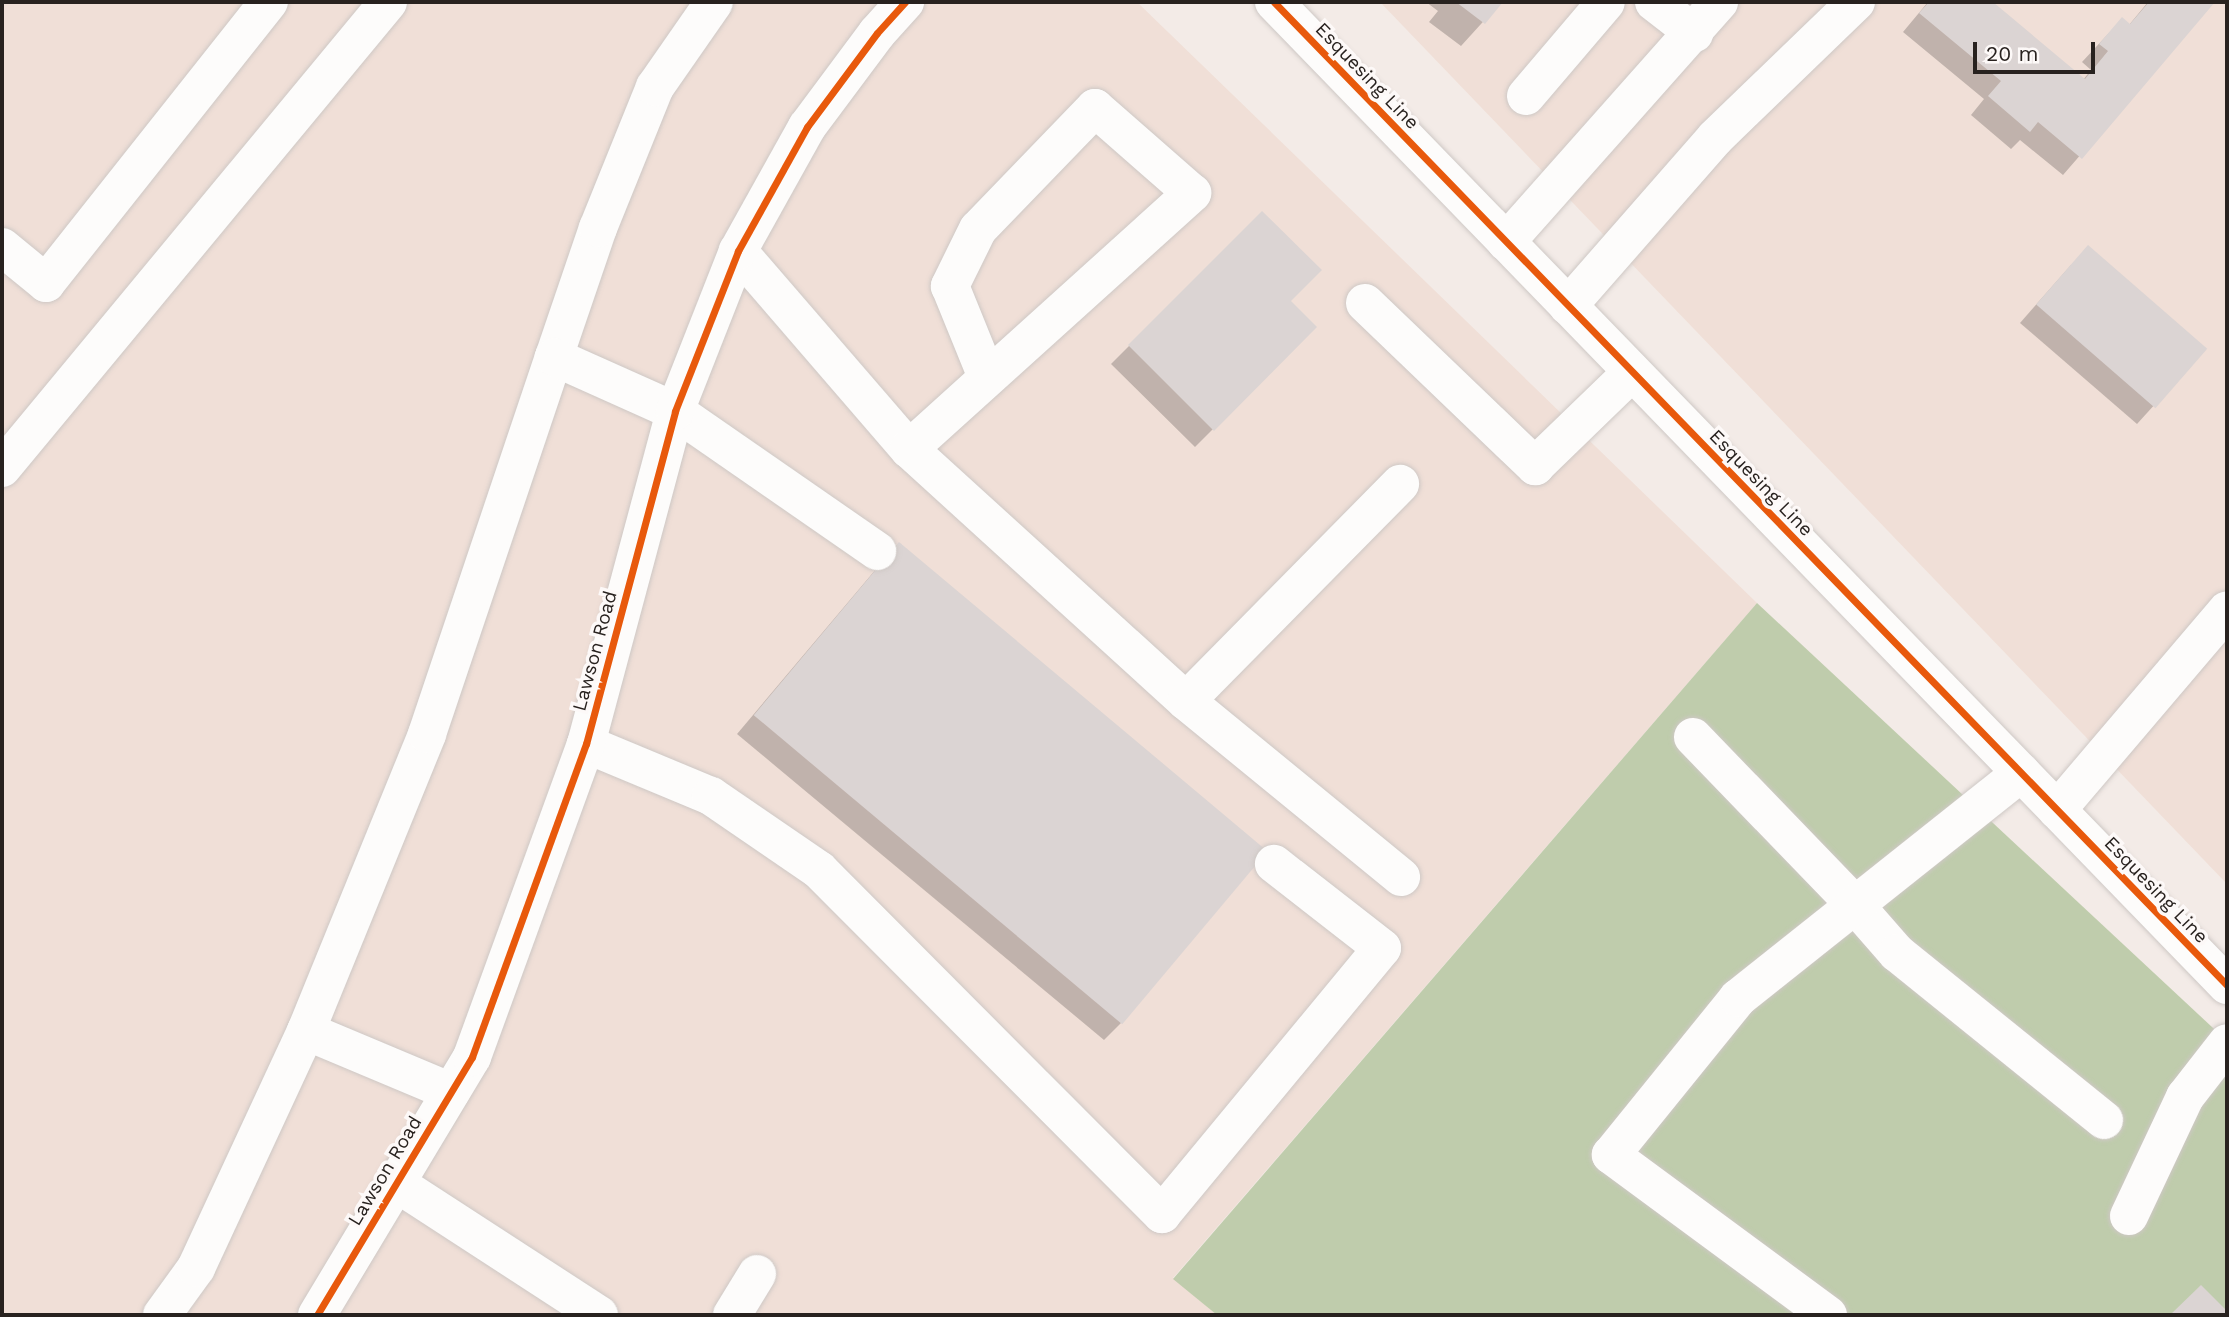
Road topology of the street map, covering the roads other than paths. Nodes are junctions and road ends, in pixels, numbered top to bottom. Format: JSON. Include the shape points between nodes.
{"nodes":[{"id":1,"x":270,"y":2,"type":"edge"},
{"id":2,"x":388,"y":2,"type":"edge"},
{"id":3,"x":714,"y":2,"type":"edge"},
{"id":4,"x":905,"y":2,"type":"edge"},
{"id":5,"x":1274,"y":2,"type":"edge"},
{"id":6,"x":1606,"y":2,"type":"edge"},
{"id":7,"x":1654,"y":2,"type":"edge"},
{"id":8,"x":1719,"y":2,"type":"edge"},
{"id":9,"x":1856,"y":2,"type":"edge"},
{"id":10,"x":1694,"y":33,"type":"junction"},
{"id":11,"x":1526,"y":96,"type":"dead end"},
{"id":12,"x":1506,"y":242,"type":"junction"},
{"id":13,"x":2,"y":247,"type":"edge"},
{"id":14,"x":738,"y":251,"type":"junction"},
{"id":15,"x":1365,"y":303,"type":"dead end"},
{"id":16,"x":1568,"y":306,"type":"junction"},
{"id":17,"x":554,"y":357,"type":"junction"},
{"id":18,"x":1632,"y":372,"type":"junction"},
{"id":19,"x":987,"y":377,"type":"junction"},
{"id":20,"x":675,"y":411,"type":"junction"},
{"id":21,"x":909,"y":449,"type":"junction"},
{"id":22,"x":2,"y":468,"type":"edge"},
{"id":23,"x":1400,"y":484,"type":"dead end"},
{"id":24,"x":877,"y":551,"type":"dead end"},
{"id":25,"x":2227,"y":610,"type":"edge"},
{"id":26,"x":1186,"y":701,"type":"junction"},
{"id":27,"x":1693,"y":737,"type":"dead end"},
{"id":28,"x":586,"y":744,"type":"junction"},
{"id":29,"x":2021,"y":773,"type":"junction"},
{"id":30,"x":2057,"y":810,"type":"junction"},
{"id":31,"x":1274,"y":863,"type":"dead end"},
{"id":32,"x":1401,"y":877,"type":"dead end"},
{"id":33,"x":1855,"y":905,"type":"junction"},
{"id":34,"x":2227,"y":985,"type":"edge"},
{"id":35,"x":306,"y":1031,"type":"junction"},
{"id":36,"x":2227,"y":1043,"type":"edge"},
{"id":37,"x":451,"y":1092,"type":"junction"},
{"id":38,"x":2104,"y":1120,"type":"dead end"},
{"id":39,"x":396,"y":1183,"type":"junction"},
{"id":40,"x":2129,"y":1216,"type":"dead end"},
{"id":41,"x":757,"y":1274,"type":"dead end"},
{"id":42,"x":162,"y":1315,"type":"edge"},
{"id":43,"x":317,"y":1315,"type":"edge"},
{"id":44,"x":599,"y":1315,"type":"edge"},
{"id":45,"x":732,"y":1315,"type":"edge"},
{"id":46,"x":1828,"y":1315,"type":"edge"}],
"edges":[{"from":1,"to":13,"type":"street","via":[[46,283]]},
{"from":2,"to":22,"type":"street"},
{"from":3,"to":17,"type":"street","via":[[655,87],[598,228]]},
{"from":4,"to":14,"type":"street","name":"Lawson Road","via":[[807,127]]},
{"from":5,"to":12,"type":"street","name":"Esquesing Line"},
{"from":6,"to":11,"type":"street"},
{"from":7,"to":10,"type":"street"},
{"from":8,"to":10,"type":"street"},
{"from":9,"to":16,"type":"street","via":[[1715,138]]},
{"from":10,"to":12,"type":"street"},
{"from":12,"to":16,"type":"street","name":"Esquesing Line"},
{"from":14,"to":20,"type":"street","name":"Lawson Road"},
{"from":14,"to":21,"type":"street"},
{"from":15,"to":18,"type":"street","via":[[1535,466]]},
{"from":16,"to":18,"type":"street","name":"Esquesing Line"},
{"from":17,"to":20,"type":"street"},
{"from":17,"to":35,"type":"street","via":[[427,734]]},
{"from":18,"to":29,"type":"street","name":"Esquesing Line"},
{"from":19,"to":19,"type":"street","via":[[1192,193],[1095,108],[978,229],[950,286]]},
{"from":19,"to":21,"type":"street"},
{"from":20,"to":24,"type":"street"},
{"from":20,"to":28,"type":"street","name":"Lawson Road"},
{"from":21,"to":26,"type":"street"},
{"from":23,"to":26,"type":"street"},
{"from":25,"to":30,"type":"street"},
{"from":26,"to":32,"type":"street"},
{"from":27,"to":33,"type":"street"},
{"from":28,"to":31,"type":"street","via":[[711,796],[819,870],[1162,1214],[1382,948]]},
{"from":28,"to":37,"type":"street","name":"Lawson Road","via":[[471,1057]]},
{"from":29,"to":30,"type":"street","name":"Esquesing Line"},
{"from":29,"to":33,"type":"street"},
{"from":30,"to":34,"type":"street","name":"Esquesing Line"},
{"from":33,"to":38,"type":"street","via":[[1897,953]]},
{"from":33,"to":46,"type":"street","via":[[1738,998],[1611,1155]]},
{"from":35,"to":37,"type":"street"},
{"from":35,"to":42,"type":"street","via":[[196,1268]]},
{"from":36,"to":40,"type":"street","via":[[2185,1097]]},
{"from":37,"to":39,"type":"street","name":"Lawson Road"},
{"from":39,"to":43,"type":"street","name":"Lawson Road"},
{"from":39,"to":44,"type":"street"},
{"from":41,"to":45,"type":"street"}]}
